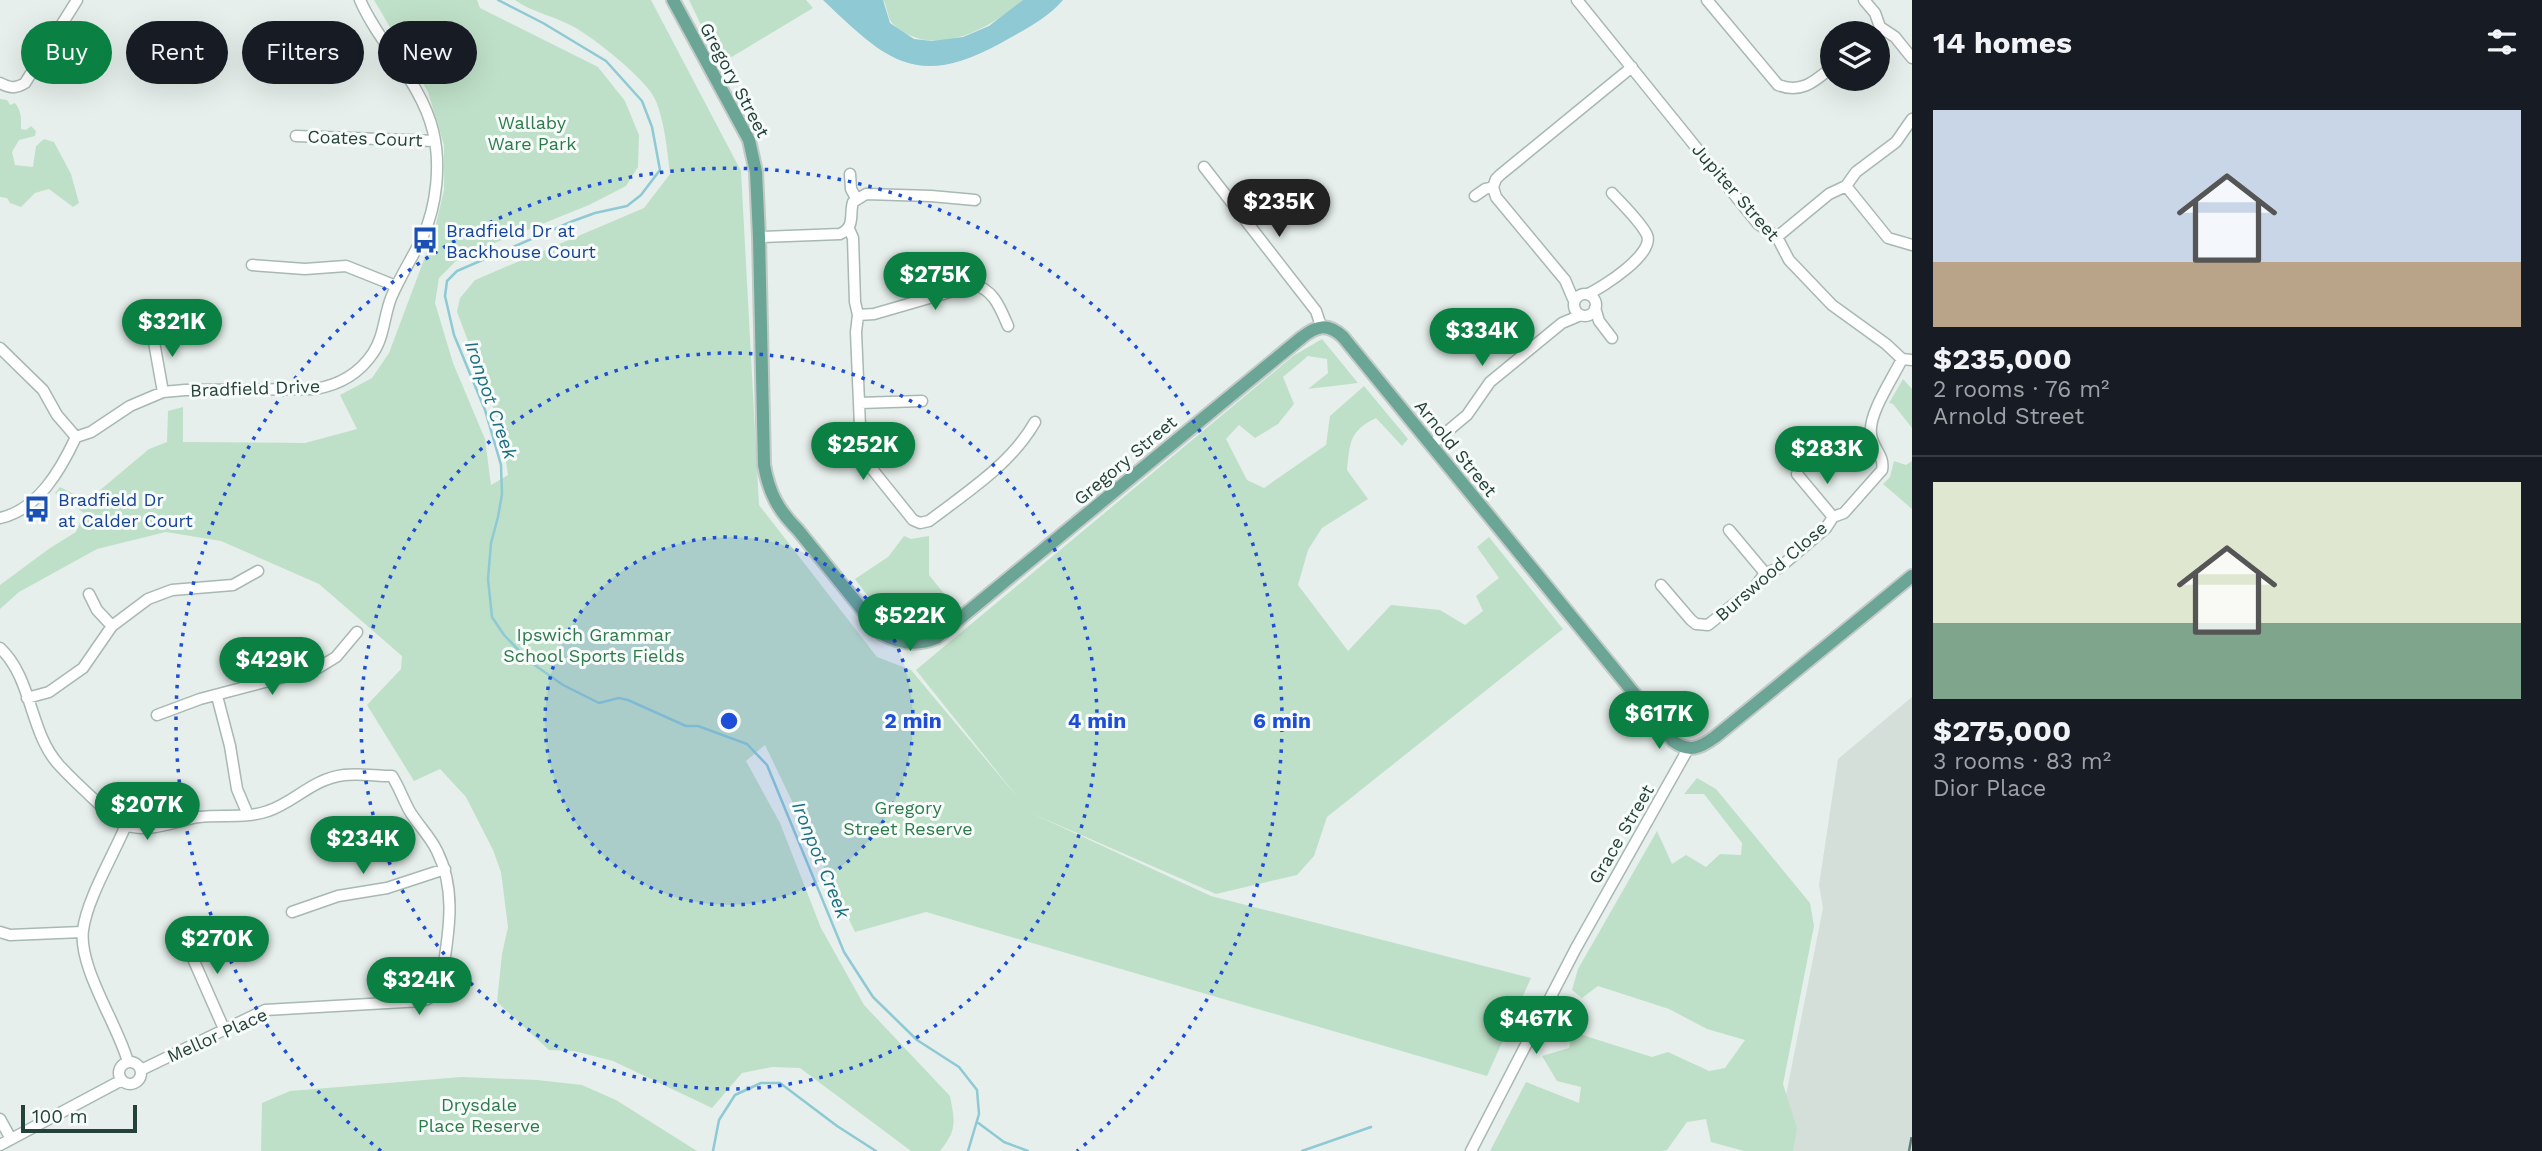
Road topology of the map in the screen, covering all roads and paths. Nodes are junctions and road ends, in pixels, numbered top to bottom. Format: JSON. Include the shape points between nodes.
{"nodes":[{"id":1,"x":360,"y":0,"type":"edge"},
{"id":2,"x":673,"y":0,"type":"edge"},
{"id":3,"x":1577,"y":0,"type":"edge"},
{"id":4,"x":1707,"y":0,"type":"edge"},
{"id":5,"x":1864,"y":0,"type":"edge"},
{"id":6,"x":75,"y":1,"type":"edge"},
{"id":7,"x":1876,"y":21,"type":"edge"},
{"id":8,"x":1890,"y":35,"type":"edge"},
{"id":9,"x":1912,"y":58,"type":"edge"},
{"id":10,"x":1632,"y":67,"type":"junction"},
{"id":11,"x":1820,"y":76,"type":"edge"},
{"id":12,"x":0,"y":83,"type":"edge"},
{"id":13,"x":1912,"y":119,"type":"edge"},
{"id":14,"x":296,"y":136,"type":"dead end"},
{"id":15,"x":435,"y":141,"type":"junction"},
{"id":16,"x":1204,"y":167,"type":"dead end"},
{"id":17,"x":850,"y":174,"type":"dead end"},
{"id":18,"x":1846,"y":186,"type":"junction"},
{"id":19,"x":1493,"y":187,"type":"junction"},
{"id":20,"x":1612,"y":193,"type":"dead end"},
{"id":21,"x":1475,"y":196,"type":"dead end"},
{"id":22,"x":856,"y":198,"type":"junction"},
{"id":23,"x":975,"y":200,"type":"dead end"},
{"id":24,"x":849,"y":229,"type":"junction"},
{"id":25,"x":759,"y":237,"type":"junction"},
{"id":26,"x":1777,"y":237,"type":"junction"},
{"id":27,"x":1912,"y":245,"type":"edge"},
{"id":28,"x":252,"y":265,"type":"dead end"},
{"id":29,"x":1565,"y":280,"type":"junction"},
{"id":30,"x":396,"y":286,"type":"junction"},
{"id":31,"x":1591,"y":299,"type":"junction"},
{"id":32,"x":1574,"y":303,"type":"junction"},
{"id":33,"x":858,"y":315,"type":"junction"},
{"id":34,"x":1583,"y":315,"type":"junction"},
{"id":35,"x":1562,"y":323,"type":"junction"},
{"id":36,"x":1008,"y":326,"type":"dead end"},
{"id":37,"x":1321,"y":326,"type":"junction"},
{"id":38,"x":151,"y":327,"type":"dead end"},
{"id":39,"x":1603,"y":327,"type":"junction"},
{"id":40,"x":1612,"y":338,"type":"dead end"},
{"id":41,"x":0,"y":348,"type":"edge"},
{"id":42,"x":1907,"y":359,"type":"edge"},
{"id":43,"x":163,"y":392,"type":"junction"},
{"id":44,"x":922,"y":401,"type":"dead end"},
{"id":45,"x":859,"y":403,"type":"junction"},
{"id":46,"x":1035,"y":422,"type":"dead end"},
{"id":47,"x":76,"y":437,"type":"junction"},
{"id":48,"x":1431,"y":445,"type":"junction"},
{"id":49,"x":1797,"y":474,"type":"dead end"},
{"id":50,"x":1833,"y":517,"type":"junction"},
{"id":51,"x":0,"y":518,"type":"edge"},
{"id":52,"x":1729,"y":530,"type":"dead end"},
{"id":53,"x":258,"y":571,"type":"dead end"},
{"id":54,"x":1765,"y":573,"type":"junction"},
{"id":55,"x":1912,"y":576,"type":"edge"},
{"id":56,"x":1661,"y":585,"type":"dead end"},
{"id":57,"x":89,"y":594,"type":"dead end"},
{"id":58,"x":112,"y":626,"type":"junction"},
{"id":59,"x":356,"y":632,"type":"dead end"},
{"id":60,"x":0,"y":648,"type":"edge"},
{"id":61,"x":216,"y":696,"type":"junction"},
{"id":62,"x":27,"y":698,"type":"junction"},
{"id":63,"x":157,"y":715,"type":"dead end"},
{"id":64,"x":1688,"y":749,"type":"junction"},
{"id":65,"x":248,"y":815,"type":"junction"},
{"id":66,"x":126,"y":825,"type":"junction"},
{"id":67,"x":444,"y":869,"type":"junction"},
{"id":68,"x":292,"y":912,"type":"dead end"},
{"id":69,"x":189,"y":930,"type":"dead end"},
{"id":70,"x":0,"y":932,"type":"edge"},
{"id":71,"x":82,"y":932,"type":"junction"},
{"id":72,"x":223,"y":1029,"type":"junction"},
{"id":73,"x":128,"y":1062,"type":"junction"},
{"id":74,"x":141,"y":1070,"type":"junction"},
{"id":75,"x":122,"y":1080,"type":"junction"},
{"id":76,"x":0,"y":1119,"type":"edge"},
{"id":77,"x":11,"y":1139,"type":"junction"},
{"id":78,"x":0,"y":1145,"type":"edge"},
{"id":79,"x":1471,"y":1151,"type":"edge"}],
"edges":[{"from":1,"to":15,"type":"street","name":"Bradfield Drive","via":[[427,110]]},
{"from":2,"to":25,"type":"main road","name":"Gregory Street","via":[[749,140],[755,162]]},
{"from":3,"to":10,"type":"street","name":"Jupiter Street"},
{"from":4,"to":11,"type":"street","via":[[1778,85],[1794,89]]},
{"from":5,"to":7,"type":"street"},
{"from":6,"to":12,"type":"street","via":[[25,83],[17,88]]},
{"from":8,"to":9,"type":"street"},
{"from":10,"to":19,"type":"street","via":[[1500,174]]},
{"from":10,"to":26,"type":"street","name":"Jupiter Street","via":[[1759,223]]},
{"from":13,"to":18,"type":"street","via":[[1896,142],[1856,172]]},
{"from":14,"to":15,"type":"street","name":"Coates Court"},
{"from":15,"to":30,"type":"street","name":"Bradfield Drive","via":[[435,190],[425,232]]},
{"from":16,"to":37,"type":"street","name":"Arnold Street","via":[[1316,311]]},
{"from":17,"to":22,"type":"street","via":[[850,189]]},
{"from":18,"to":26,"type":"street","via":[[1829,194]]},
{"from":18,"to":27,"type":"street","via":[[1888,238]]},
{"from":19,"to":21,"type":"street"},
{"from":19,"to":29,"type":"street","via":[[1496,197]]},
{"from":20,"to":31,"type":"street","via":[[1646,233],[1648,242],[1643,254]]},
{"from":22,"to":23,"type":"street","via":[[866,194]]},
{"from":22,"to":24,"type":"street"},
{"from":24,"to":25,"type":"street"},
{"from":24,"to":33,"type":"street"},
{"from":25,"to":37,"type":"main road","name":"Gregory Street","via":[[765,431],[776,490],[798,530],[870,619],[891,632],[910,636],[928,635],[952,624]]},
{"from":26,"to":42,"type":"street","name":"Jupiter Street","via":[[1789,260],[1813,287],[1850,320]]},
{"from":28,"to":30,"type":"street","via":[[346,266]]},
{"from":29,"to":31,"type":"street"},
{"from":29,"to":32,"type":"street"},
{"from":30,"to":43,"type":"street","name":"Bradfield Drive","via":[[373,354],[336,384],[316,389]]},
{"from":31,"to":32,"type":"street","via":[[1578,295]]},
{"from":31,"to":34,"type":"street","via":[[1591,313]]},
{"from":31,"to":39,"type":"street"},
{"from":32,"to":34,"type":"street"},
{"from":32,"to":35,"type":"street"},
{"from":33,"to":36,"type":"street","via":[[974,285],[991,294]]},
{"from":33,"to":45,"type":"street"},
{"from":34,"to":35,"type":"street"},
{"from":34,"to":39,"type":"street"},
{"from":35,"to":48,"type":"street","via":[[1490,382],[1467,415]]},
{"from":37,"to":48,"type":"main road","name":"Arnold Street","via":[[1331,327],[1343,337]]},
{"from":38,"to":43,"type":"street"},
{"from":39,"to":40,"type":"street"},
{"from":41,"to":47,"type":"street","via":[[43,390]]},
{"from":42,"to":50,"type":"street","name":"Burswood Close","via":[[1871,425],[1882,470],[1844,513]]},
{"from":43,"to":47,"type":"street","name":"Bradfield Drive"},
{"from":44,"to":45,"type":"street"},
{"from":45,"to":46,"type":"street","via":[[865,460],[912,520],[920,523],[989,475],[1026,439]]},
{"from":47,"to":51,"type":"street","via":[[33,502]]},
{"from":48,"to":64,"type":"main road","name":"Arnold Street","via":[[1673,741]]},
{"from":49,"to":50,"type":"street"},
{"from":50,"to":54,"type":"street","name":"Burswood Close","via":[[1779,568]]},
{"from":52,"to":54,"type":"street"},
{"from":53,"to":58,"type":"street","via":[[233,585],[172,590],[148,599]]},
{"from":54,"to":56,"type":"street","name":"Burswood Close","via":[[1755,587],[1703,626],[1690,620]]},
{"from":55,"to":64,"type":"main road","via":[[1715,737]]},
{"from":57,"to":58,"type":"street"},
{"from":58,"to":62,"type":"street","via":[[83,668],[49,692]]},
{"from":59,"to":61,"type":"street","via":[[336,657],[318,668]]},
{"from":60,"to":62,"type":"street","via":[[14,666]]},
{"from":61,"to":63,"type":"street"},
{"from":61,"to":65,"type":"street","via":[[237,789]]},
{"from":62,"to":66,"type":"street","via":[[58,765]]},
{"from":64,"to":79,"type":"street","name":"Grace Street","via":[[1576,948]]},
{"from":65,"to":66,"type":"street","via":[[200,817],[163,826]]},
{"from":65,"to":67,"type":"street","name":"Mellor Place","via":[[267,812],[305,789],[344,775],[392,776]]},
{"from":66,"to":71,"type":"street"},
{"from":67,"to":68,"type":"street"},
{"from":67,"to":72,"type":"street","name":"Mellor Place","via":[[450,924],[441,983],[431,999],[265,1010]]},
{"from":69,"to":72,"type":"street","via":[[194,961]]},
{"from":70,"to":71,"type":"street","via":[[10,936]]},
{"from":71,"to":73,"type":"street","via":[[86,959]]},
{"from":72,"to":74,"type":"street","name":"Mellor Place"},
{"from":73,"to":74,"type":"street"},
{"from":73,"to":75,"type":"street","via":[[120,1072]]},
{"from":74,"to":75,"type":"street","via":[[134,1084]]},
{"from":75,"to":77,"type":"street"},
{"from":76,"to":77,"type":"street"},
{"from":77,"to":78,"type":"street"}]}
